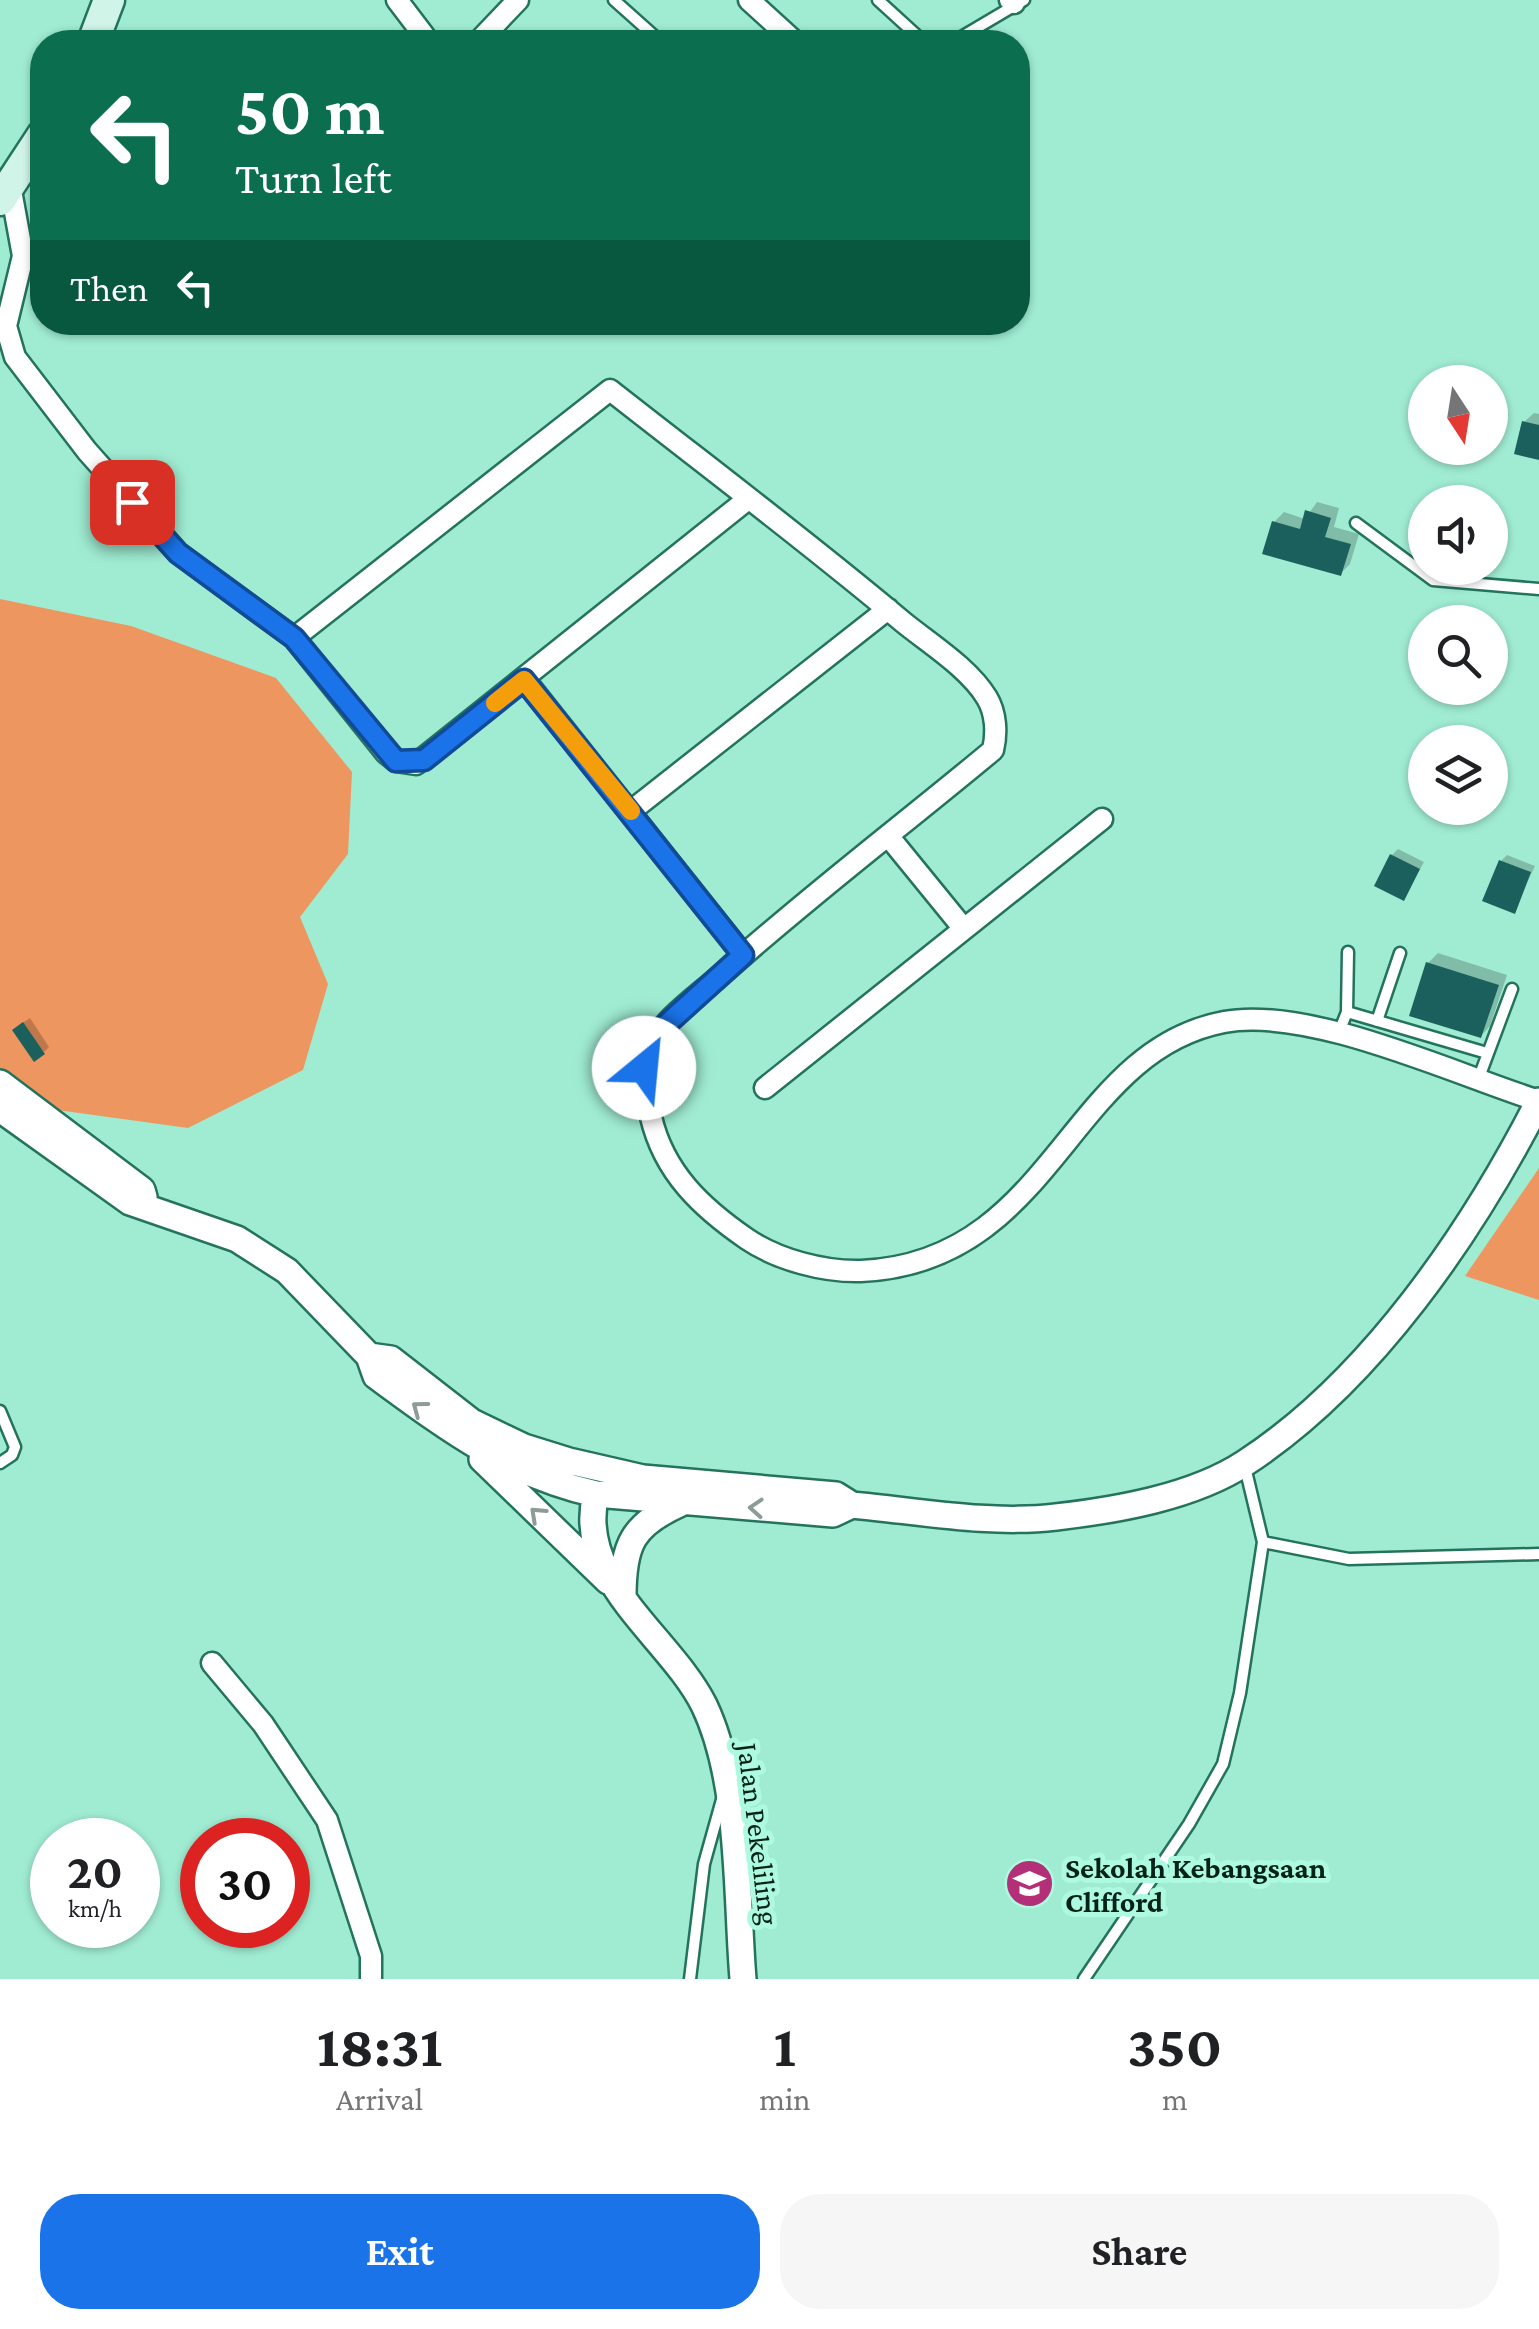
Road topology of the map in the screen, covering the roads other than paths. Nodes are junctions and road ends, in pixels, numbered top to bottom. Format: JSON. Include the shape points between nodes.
{"nodes":[{"id":1,"x":109,"y":0,"type":"edge"},
{"id":2,"x":518,"y":0,"type":"edge"},
{"id":3,"x":614,"y":0,"type":"edge"},
{"id":4,"x":749,"y":0,"type":"edge"},
{"id":5,"x":878,"y":0,"type":"edge"},
{"id":6,"x":398,"y":1,"type":"edge"},
{"id":7,"x":1016,"y":1,"type":"edge"},
{"id":8,"x":98,"y":30,"type":"edge"},
{"id":9,"x":420,"y":30,"type":"edge"},
{"id":10,"x":489,"y":30,"type":"edge"},
{"id":11,"x":647,"y":30,"type":"edge"},
{"id":12,"x":782,"y":30,"type":"edge"},
{"id":13,"x":911,"y":30,"type":"edge"},
{"id":14,"x":971,"y":30,"type":"edge"},
{"id":15,"x":30,"y":154,"type":"edge"},
{"id":16,"x":5,"y":193,"type":"edge"},
{"id":17,"x":748,"y":498,"type":"junction"},
{"id":18,"x":1356,"y":522,"type":"dead end"},
{"id":19,"x":1539,"y":589,"type":"edge"},
{"id":20,"x":888,"y":609,"type":"junction"},
{"id":21,"x":294,"y":638,"type":"junction"},
{"id":22,"x":524,"y":680,"type":"junction"},
{"id":23,"x":632,"y":811,"type":"junction"},
{"id":24,"x":1102,"y":819,"type":"dead end"},
{"id":25,"x":890,"y":837,"type":"junction"},
{"id":26,"x":964,"y":929,"type":"junction"},
{"id":27,"x":1348,"y":952,"type":"dead end"},
{"id":28,"x":1400,"y":953,"type":"dead end"},
{"id":29,"x":743,"y":955,"type":"junction"},
{"id":30,"x":1512,"y":989,"type":"dead end"},
{"id":31,"x":1346,"y":1012,"type":"junction"},
{"id":32,"x":1377,"y":1021,"type":"junction"},
{"id":33,"x":1339,"y":1033,"type":"junction"},
{"id":34,"x":1488,"y":1054,"type":"junction"},
{"id":35,"x":1477,"y":1082,"type":"junction"},
{"id":36,"x":0,"y":1084,"type":"edge"},
{"id":37,"x":765,"y":1088,"type":"dead end"},
{"id":38,"x":1539,"y":1101,"type":"edge"},
{"id":39,"x":0,"y":1109,"type":"edge"},
{"id":40,"x":146,"y":1204,"type":"junction"},
{"id":41,"x":369,"y":1356,"type":"junction"},
{"id":42,"x":0,"y":1411,"type":"edge"},
{"id":43,"x":466,"y":1443,"type":"junction"},
{"id":44,"x":569,"y":1461,"type":"junction"},
{"id":45,"x":0,"y":1463,"type":"edge"},
{"id":46,"x":1244,"y":1464,"type":"junction"},
{"id":47,"x":643,"y":1478,"type":"junction"},
{"id":48,"x":596,"y":1494,"type":"junction"},
{"id":49,"x":681,"y":1503,"type":"junction"},
{"id":50,"x":852,"y":1505,"type":"junction"},
{"id":51,"x":1262,"y":1542,"type":"junction"},
{"id":52,"x":1539,"y":1554,"type":"edge"},
{"id":53,"x":615,"y":1589,"type":"junction"},
{"id":54,"x":212,"y":1663,"type":"dead end"},
{"id":55,"x":727,"y":1785,"type":"junction"},
{"id":56,"x":372,"y":1979,"type":"edge"},
{"id":57,"x":690,"y":1979,"type":"edge"},
{"id":58,"x":743,"y":1979,"type":"edge"},
{"id":59,"x":1084,"y":1979,"type":"edge"}],
"edges":[{"from":1,"to":8,"type":"main road"},
{"from":2,"to":10,"type":"street"},
{"from":3,"to":11,"type":"lane"},
{"from":4,"to":12,"type":"street"},
{"from":5,"to":13,"type":"lane"},
{"from":6,"to":9,"type":"street"},
{"from":7,"to":14,"type":"lane"},
{"from":15,"to":16,"type":"main road"},
{"from":16,"to":21,"type":"street","via":[[23,256],[6,326],[15,357],[178,553]]},
{"from":17,"to":20,"type":"street"},
{"from":17,"to":21,"type":"street","via":[[610,390]]},
{"from":17,"to":22,"type":"street"},
{"from":18,"to":19,"type":"lane","via":[[1433,580]]},
{"from":20,"to":23,"type":"street"},
{"from":20,"to":25,"type":"street","via":[[975,682],[990,701],[997,734],[993,750]]},
{"from":21,"to":22,"type":"street","via":[[386,753],[407,764],[424,760]]},
{"from":22,"to":23,"type":"street"},
{"from":23,"to":29,"type":"street"},
{"from":24,"to":26,"type":"street"},
{"from":25,"to":26,"type":"street"},
{"from":25,"to":29,"type":"street"},
{"from":26,"to":37,"type":"street"},
{"from":27,"to":31,"type":"lane"},
{"from":28,"to":32,"type":"lane"},
{"from":29,"to":33,"type":"street","via":[[659,1031],[648,1051],[644,1068],[655,1133],[691,1194],[719,1220],[759,1248],[848,1271],[921,1262],[980,1234],[1007,1212],[1110,1091],[1171,1042],[1226,1021]]},
{"from":30,"to":34,"type":"lane"},
{"from":31,"to":32,"type":"lane"},
{"from":31,"to":33,"type":"lane"},
{"from":32,"to":34,"type":"lane"},
{"from":33,"to":35,"type":"street"},
{"from":34,"to":35,"type":"lane"},
{"from":35,"to":38,"type":"street"},
{"from":36,"to":40,"type":"street","via":[[142,1190]]},
{"from":38,"to":46,"type":"street","via":[[1502,1171],[1399,1320],[1314,1408]]},
{"from":39,"to":40,"type":"street","via":[[130,1202]]},
{"from":40,"to":41,"type":"street","via":[[238,1239],[287,1271]]},
{"from":43,"to":41,"type":"street","one_way":true,"via":[[376,1376]]},
{"from":41,"to":44,"type":"street","via":[[391,1359],[472,1422]]},
{"from":42,"to":45,"type":"lane","via":[[14,1447]]},
{"from":43,"to":48,"type":"street","via":[[522,1472]]},
{"from":53,"to":43,"type":"street","one_way":true},
{"from":44,"to":47,"type":"street"},
{"from":44,"to":48,"type":"street"},
{"from":46,"to":50,"type":"street","via":[[1146,1501],[1054,1517]]},
{"from":46,"to":51,"type":"lane"},
{"from":47,"to":48,"type":"street"},
{"from":47,"to":50,"type":"street","via":[[836,1495]]},
{"from":48,"to":49,"type":"street"},
{"from":48,"to":53,"type":"street","name":"Jalan Pekeliling","via":[[593,1522]]},
{"from":50,"to":49,"type":"street","one_way":true,"via":[[834,1514]]},
{"from":49,"to":53,"type":"street","via":[[648,1518],[630,1543]]},
{"from":51,"to":52,"type":"lane","via":[[1349,1559]]},
{"from":51,"to":59,"type":"lane","via":[[1223,1764]]},
{"from":53,"to":55,"type":"street","name":"Jalan Pekeliling","via":[[689,1677],[718,1744]]},
{"from":54,"to":56,"type":"street","via":[[308,1785],[327,1820],[371,1956]]},
{"from":55,"to":57,"type":"lane","via":[[704,1864]]},
{"from":55,"to":58,"type":"street","name":"Jalan Pekeliling"}]}
